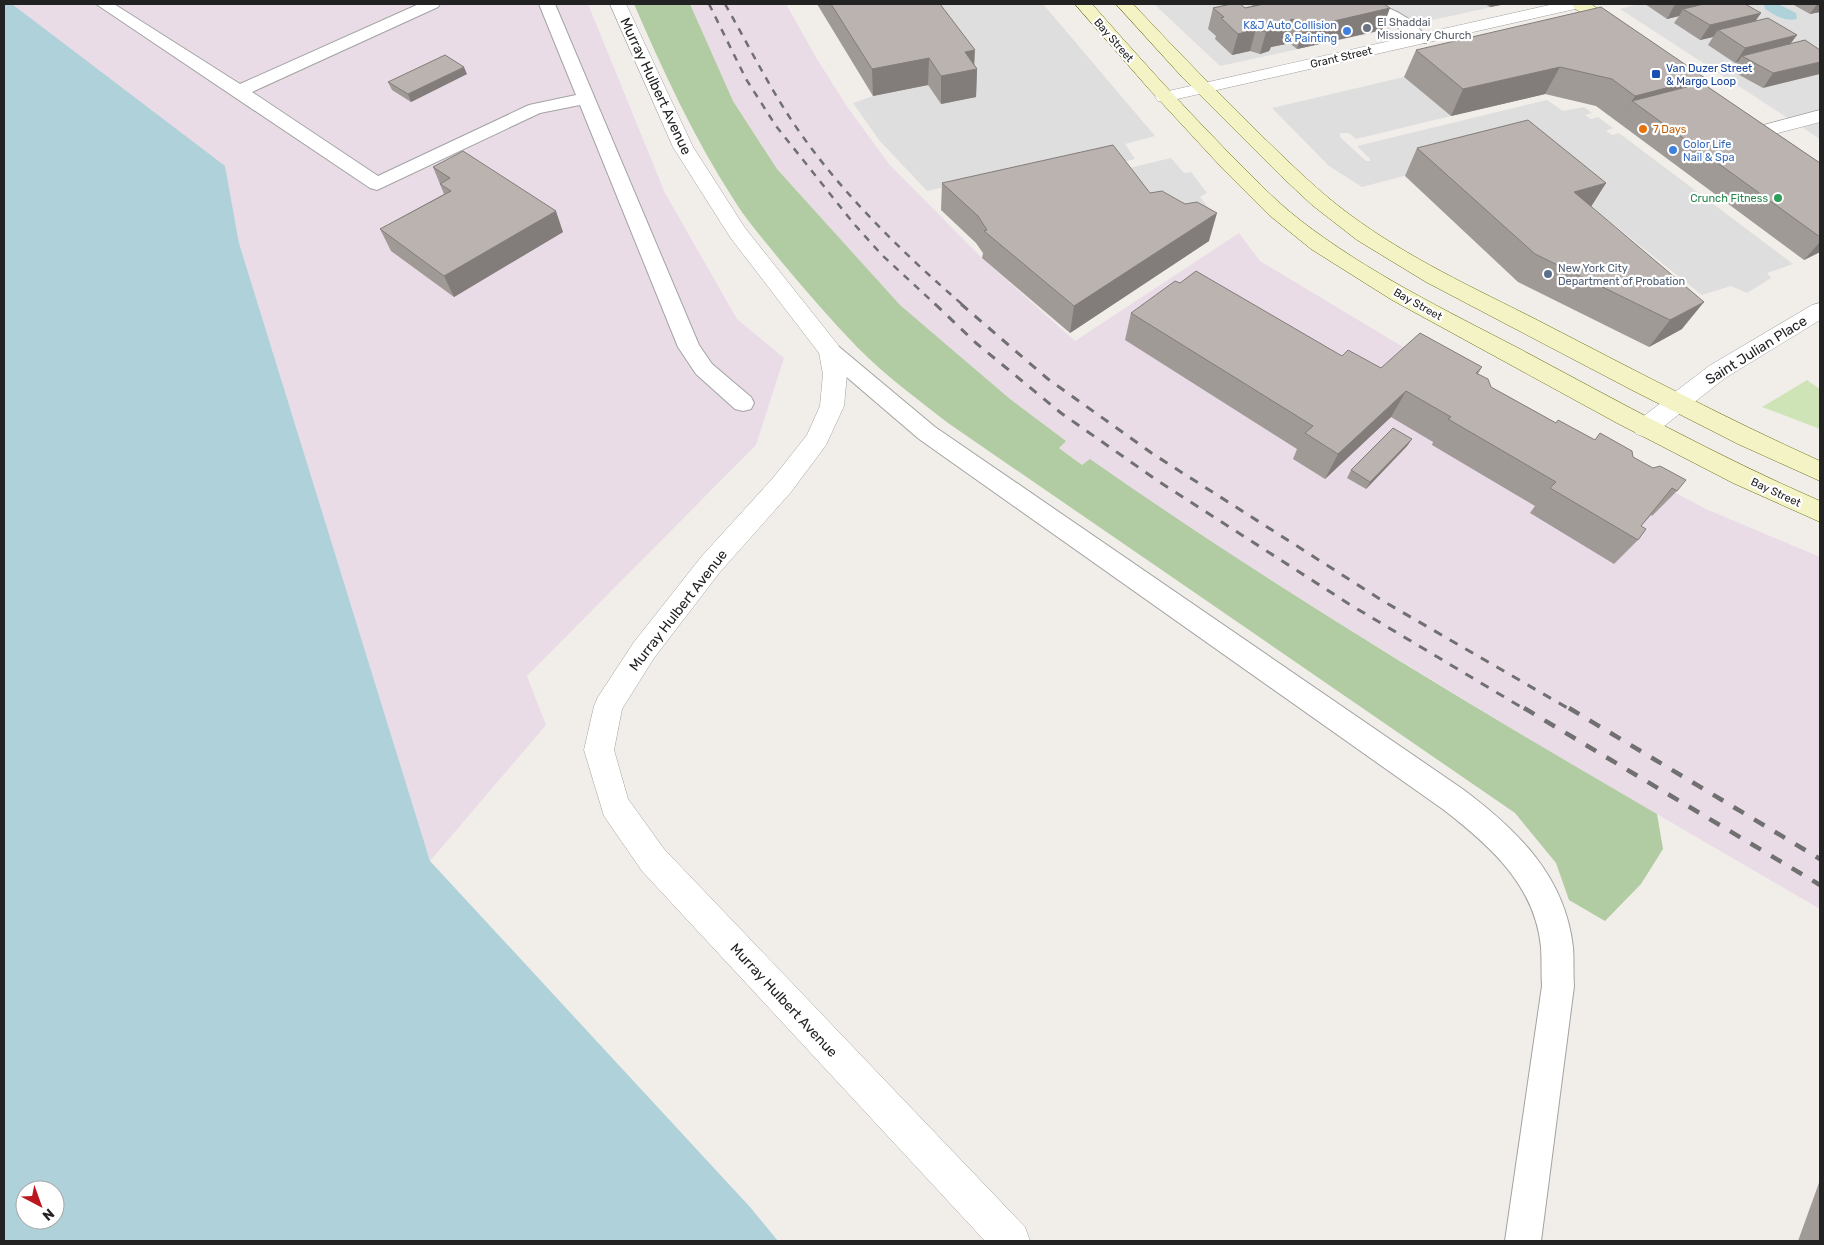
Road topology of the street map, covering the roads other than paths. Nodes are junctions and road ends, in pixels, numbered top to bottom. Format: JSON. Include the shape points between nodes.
{"nodes":[{"id":1,"x":104,"y":4,"type":"edge"},
{"id":2,"x":432,"y":4,"type":"edge"},
{"id":3,"x":547,"y":4,"type":"edge"},
{"id":4,"x":618,"y":4,"type":"edge"},
{"id":5,"x":1083,"y":4,"type":"edge"},
{"id":6,"x":1124,"y":4,"type":"edge"},
{"id":7,"x":1365,"y":4,"type":"edge"},
{"id":8,"x":1575,"y":4,"type":"edge"},
{"id":9,"x":1580,"y":4,"type":"edge"},
{"id":10,"x":1397,"y":11,"type":"edge"},
{"id":11,"x":1420,"y":40,"type":"junction"},
{"id":12,"x":1637,"y":42,"type":"edge"},
{"id":13,"x":1202,"y":89,"type":"junction"},
{"id":14,"x":239,"y":91,"type":"junction"},
{"id":15,"x":1164,"y":97,"type":"junction"},
{"id":16,"x":586,"y":98,"type":"junction"},
{"id":17,"x":1820,"y":116,"type":"edge"},
{"id":18,"x":1751,"y":119,"type":"edge"},
{"id":19,"x":1767,"y":130,"type":"junction"},
{"id":20,"x":1789,"y":144,"type":"edge"},
{"id":21,"x":1820,"y":310,"type":"edge"},
{"id":22,"x":830,"y":350,"type":"junction"},
{"id":23,"x":743,"y":403,"type":"dead end"},
{"id":24,"x":1678,"y":403,"type":"junction"},
{"id":25,"x":1645,"y":428,"type":"junction"},
{"id":26,"x":1820,"y":472,"type":"edge"},
{"id":27,"x":1820,"y":512,"type":"edge"},
{"id":28,"x":1011,"y":1241,"type":"edge"},
{"id":29,"x":1523,"y":1241,"type":"edge"}],
"edges":[{"from":1,"to":14,"type":"lane"},
{"from":2,"to":14,"type":"lane"},
{"from":3,"to":16,"type":"lane"},
{"from":4,"to":22,"type":"street","name":"Murray Hulbert Avenue","via":[[682,147],[737,232]]},
{"from":5,"to":15,"type":"main road","name":"Bay Street"},
{"from":6,"to":13,"type":"main road"},
{"from":7,"to":10,"type":"lane"},
{"from":8,"to":11,"type":"street","name":"Grant Street"},
{"from":9,"to":12,"type":"main road"},
{"from":10,"to":11,"type":"lane"},
{"from":11,"to":13,"type":"street","name":"Grant Street"},
{"from":13,"to":15,"type":"street","name":"Grant Street"},
{"from":13,"to":24,"type":"main road","via":[[1306,190],[1368,238]]},
{"from":14,"to":16,"type":"lane","via":[[377,184],[535,109]]},
{"from":15,"to":25,"type":"main road","name":"Bay Street","via":[[1271,205],[1329,252]]},
{"from":16,"to":23,"type":"lane","via":[[689,347],[704,369]]},
{"from":17,"to":19,"type":"street"},
{"from":18,"to":19,"type":"main road"},
{"from":19,"to":20,"type":"main road"},
{"from":21,"to":24,"type":"street","name":"Saint Julian Place","via":[[1717,372]]},
{"from":22,"to":28,"type":"street","name":"Murray Hulbert Avenue","via":[[834,374],[832,406],[816,439],[782,485],[711,564],[644,650],[608,706],[599,750],[615,806],[653,860]]},
{"from":22,"to":29,"type":"lane","via":[[927,433],[1454,800],[1485,824],[1530,872],[1546,900],[1555,936],[1558,986]]},
{"from":24,"to":25,"type":"street","name":"Saint Julian Place"},
{"from":24,"to":26,"type":"main road"},
{"from":25,"to":27,"type":"main road","name":"Bay Street"}]}
